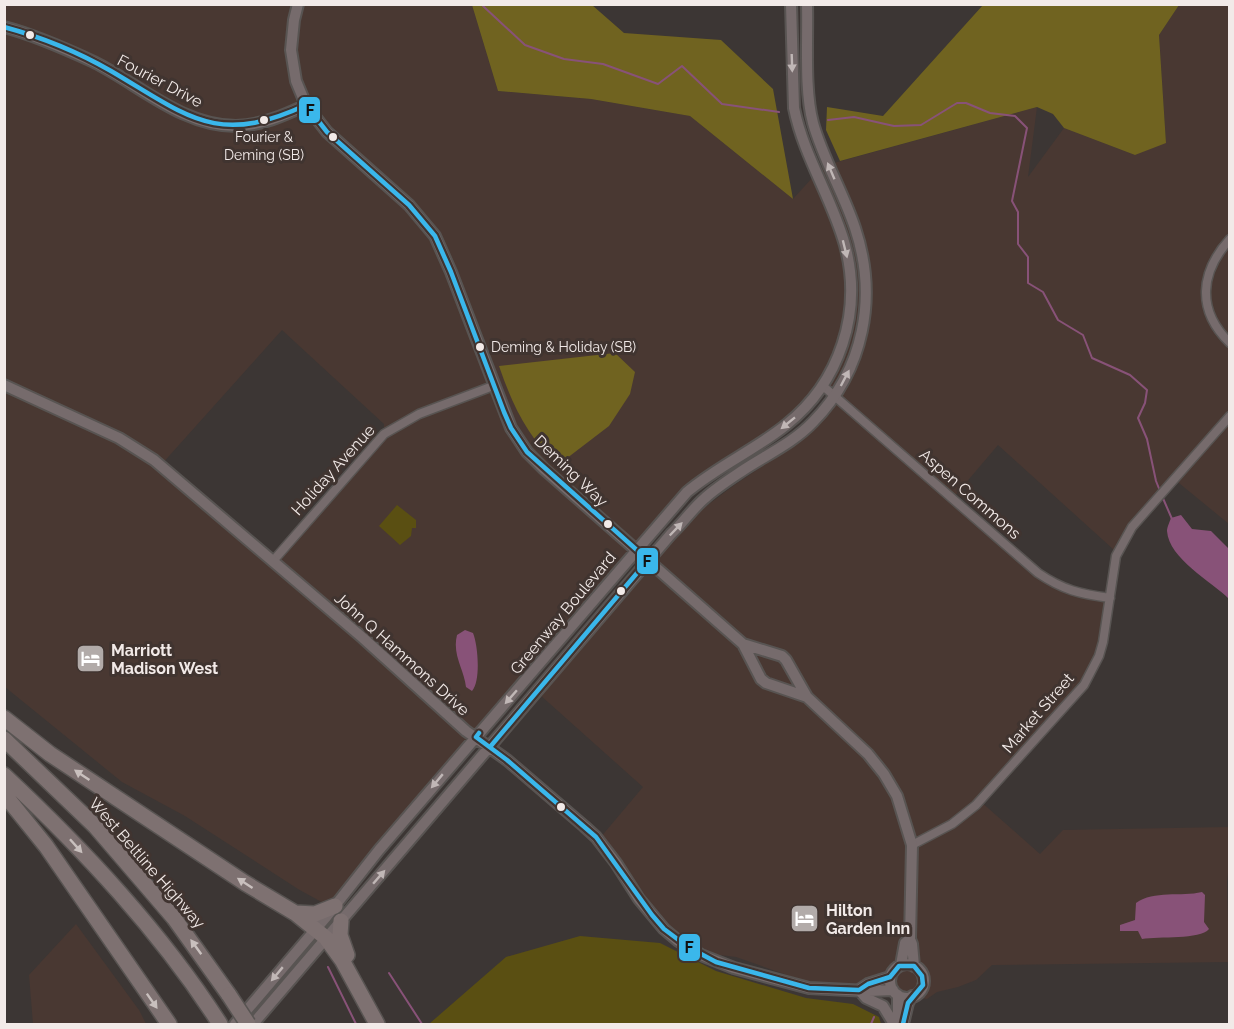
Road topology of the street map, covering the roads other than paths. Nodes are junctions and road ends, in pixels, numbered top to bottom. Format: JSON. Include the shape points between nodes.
{"nodes":[{"id":1,"x":298,"y":4,"type":"edge"},
{"id":2,"x":791,"y":4,"type":"edge"},
{"id":3,"x":807,"y":4,"type":"edge"},
{"id":4,"x":4,"y":27,"type":"edge"},
{"id":5,"x":306,"y":105,"type":"junction"},
{"id":6,"x":1230,"y":239,"type":"edge"},
{"id":7,"x":1230,"y":343,"type":"edge"},
{"id":8,"x":4,"y":385,"type":"edge"},
{"id":9,"x":494,"y":386,"type":"junction"},
{"id":10,"x":823,"y":386,"type":"junction"},
{"id":11,"x":835,"y":396,"type":"junction"},
{"id":12,"x":1230,"y":416,"type":"edge"},
{"id":13,"x":636,"y":550,"type":"junction"},
{"id":14,"x":648,"y":560,"type":"junction"},
{"id":15,"x":273,"y":561,"type":"junction"},
{"id":16,"x":1110,"y":598,"type":"junction"},
{"id":17,"x":743,"y":644,"type":"junction"},
{"id":18,"x":807,"y":697,"type":"junction"},
{"id":19,"x":4,"y":718,"type":"edge"},
{"id":20,"x":476,"y":737,"type":"junction"},
{"id":21,"x":4,"y":739,"type":"edge"},
{"id":22,"x":490,"y":747,"type":"junction"},
{"id":23,"x":4,"y":776,"type":"edge"},
{"id":24,"x":4,"y":794,"type":"edge"},
{"id":25,"x":912,"y":846,"type":"junction"},
{"id":26,"x":335,"y":906,"type":"junction"},
{"id":27,"x":295,"y":913,"type":"junction"},
{"id":28,"x":341,"y":921,"type":"junction"},
{"id":29,"x":320,"y":934,"type":"junction"},
{"id":30,"x":910,"y":939,"type":"junction"},
{"id":31,"x":901,"y":965,"type":"junction"},
{"id":32,"x":914,"y":966,"type":"junction"},
{"id":33,"x":890,"y":977,"type":"junction"},
{"id":34,"x":859,"y":990,"type":"junction"},
{"id":35,"x":895,"y":992,"type":"junction"},
{"id":36,"x":912,"y":996,"type":"junction"},
{"id":37,"x":216,"y":1019,"type":"edge"},
{"id":38,"x":169,"y":1024,"type":"edge"},
{"id":39,"x":235,"y":1024,"type":"edge"},
{"id":40,"x":248,"y":1024,"type":"edge"},
{"id":41,"x":253,"y":1024,"type":"edge"},
{"id":42,"x":377,"y":1024,"type":"edge"},
{"id":43,"x":382,"y":1024,"type":"edge"},
{"id":44,"x":896,"y":1024,"type":"edge"},
{"id":45,"x":903,"y":1024,"type":"edge"}],
"edges":[{"from":1,"to":5,"type":"street","name":"Deming Way","via":[[291,50],[296,81]]},
{"from":2,"to":10,"type":"street","name":"Greenway Boulevard","one_way":true,"via":[[797,123],[840,231],[850,268],[846,335]]},
{"from":11,"to":3,"type":"street","name":"Greenway Boulevard","one_way":true,"via":[[856,356],[866,312],[866,280],[855,226],[812,121]]},
{"from":4,"to":5,"type":"street","name":"Fourier Drive","via":[[95,63],[202,121],[249,125]]},
{"from":5,"to":9,"type":"street","name":"Deming Way","via":[[327,132],[410,205],[435,236]]},
{"from":6,"to":7,"type":"street","via":[[1209,269],[1206,298],[1213,323]]},
{"from":8,"to":15,"type":"street","name":"John Q Hammons Drive","via":[[146,454]]},
{"from":9,"to":13,"type":"street","name":"Deming Way","via":[[511,428],[528,452]]},
{"from":9,"to":15,"type":"street","name":"Holiday Avenue","via":[[419,414],[384,434]]},
{"from":10,"to":11,"type":"street","name":"Aspen Commons"},
{"from":10,"to":13,"type":"street","name":"Greenway Boulevard","one_way":true,"via":[[785,426],[687,492]]},
{"from":14,"to":11,"type":"street","name":"Greenway Boulevard","one_way":true,"via":[[705,498],[802,434]]},
{"from":11,"to":16,"type":"street","name":"Aspen Commons","via":[[1038,573],[1081,594]]},
{"from":12,"to":16,"type":"street","name":"Market Street","via":[[1130,529],[1116,556]]},
{"from":13,"to":14,"type":"street","name":"Deming Way"},
{"from":13,"to":20,"type":"street","name":"Greenway Boulevard","one_way":true},
{"from":14,"to":17,"type":"street","name":"Deming Way"},
{"from":14,"to":22,"type":"street","name":"Greenway Boulevard"},
{"from":15,"to":20,"type":"street","name":"John Q Hammons Drive"},
{"from":16,"to":25,"type":"street","name":"Market Street","via":[[1099,656],[1084,685],[976,805],[952,824]]},
{"from":17,"to":18,"type":"street","name":"Deming Way","via":[[766,683]]},
{"from":17,"to":18,"type":"street","name":"Deming Way","via":[[782,656]]},
{"from":18,"to":25,"type":"street","name":"Deming Way","via":[[884,774],[897,796]]},
{"from":27,"to":19,"type":"highway","one_way":true,"via":[[50,754]]},
{"from":20,"to":22,"type":"street","name":"John Q Hammons Drive"},
{"from":20,"to":26,"type":"street","name":"Greenway Boulevard","one_way":true},
{"from":40,"to":21,"type":"highway","name":"West Beltline Highway","one_way":true,"bridge":true,"via":[[174,918],[94,826]]},
{"from":28,"to":22,"type":"street","name":"Greenway Boulevard","one_way":true},
{"from":22,"to":34,"type":"street","name":"John Q Hammons Drive","via":[[596,837],[652,915],[688,947],[716,962],[792,985]]},
{"from":23,"to":37,"type":"highway","one_way":true,"via":[[59,827],[145,922]]},
{"from":24,"to":38,"type":"highway","one_way":true,"via":[[45,846]]},
{"from":25,"to":30,"type":"street","name":"Deming Way"},
{"from":26,"to":27,"type":"highway","via":[[315,914]]},
{"from":26,"to":29,"type":"street","name":"Greenway Boulevard"},
{"from":27,"to":29,"type":"highway"},
{"from":28,"to":29,"type":"street","name":"Greenway Boulevard"},
{"from":28,"to":43,"type":"highway","via":[[341,940]]},
{"from":29,"to":39,"type":"street","name":"Greenway Boulevard","one_way":true},
{"from":29,"to":41,"type":"street","name":"Greenway Boulevard"},
{"from":29,"to":42,"type":"highway","via":[[342,960]]},
{"from":30,"to":31,"type":"street","name":"Deming Way","via":[[905,944]]},
{"from":30,"to":32,"type":"street","name":"Deming Way"},
{"from":31,"to":32,"type":"street"},
{"from":31,"to":33,"type":"street"},
{"from":32,"to":36,"type":"street","via":[[923,981],[921,989]]},
{"from":33,"to":34,"type":"street","name":"John Q Hammons Drive"},
{"from":33,"to":35,"type":"street"},
{"from":34,"to":35,"type":"street","name":"John Q Hammons Drive"},
{"from":34,"to":44,"type":"street","via":[[883,1006]]},
{"from":35,"to":36,"type":"street"},
{"from":35,"to":44,"type":"street"},
{"from":36,"to":45,"type":"street"}]}
